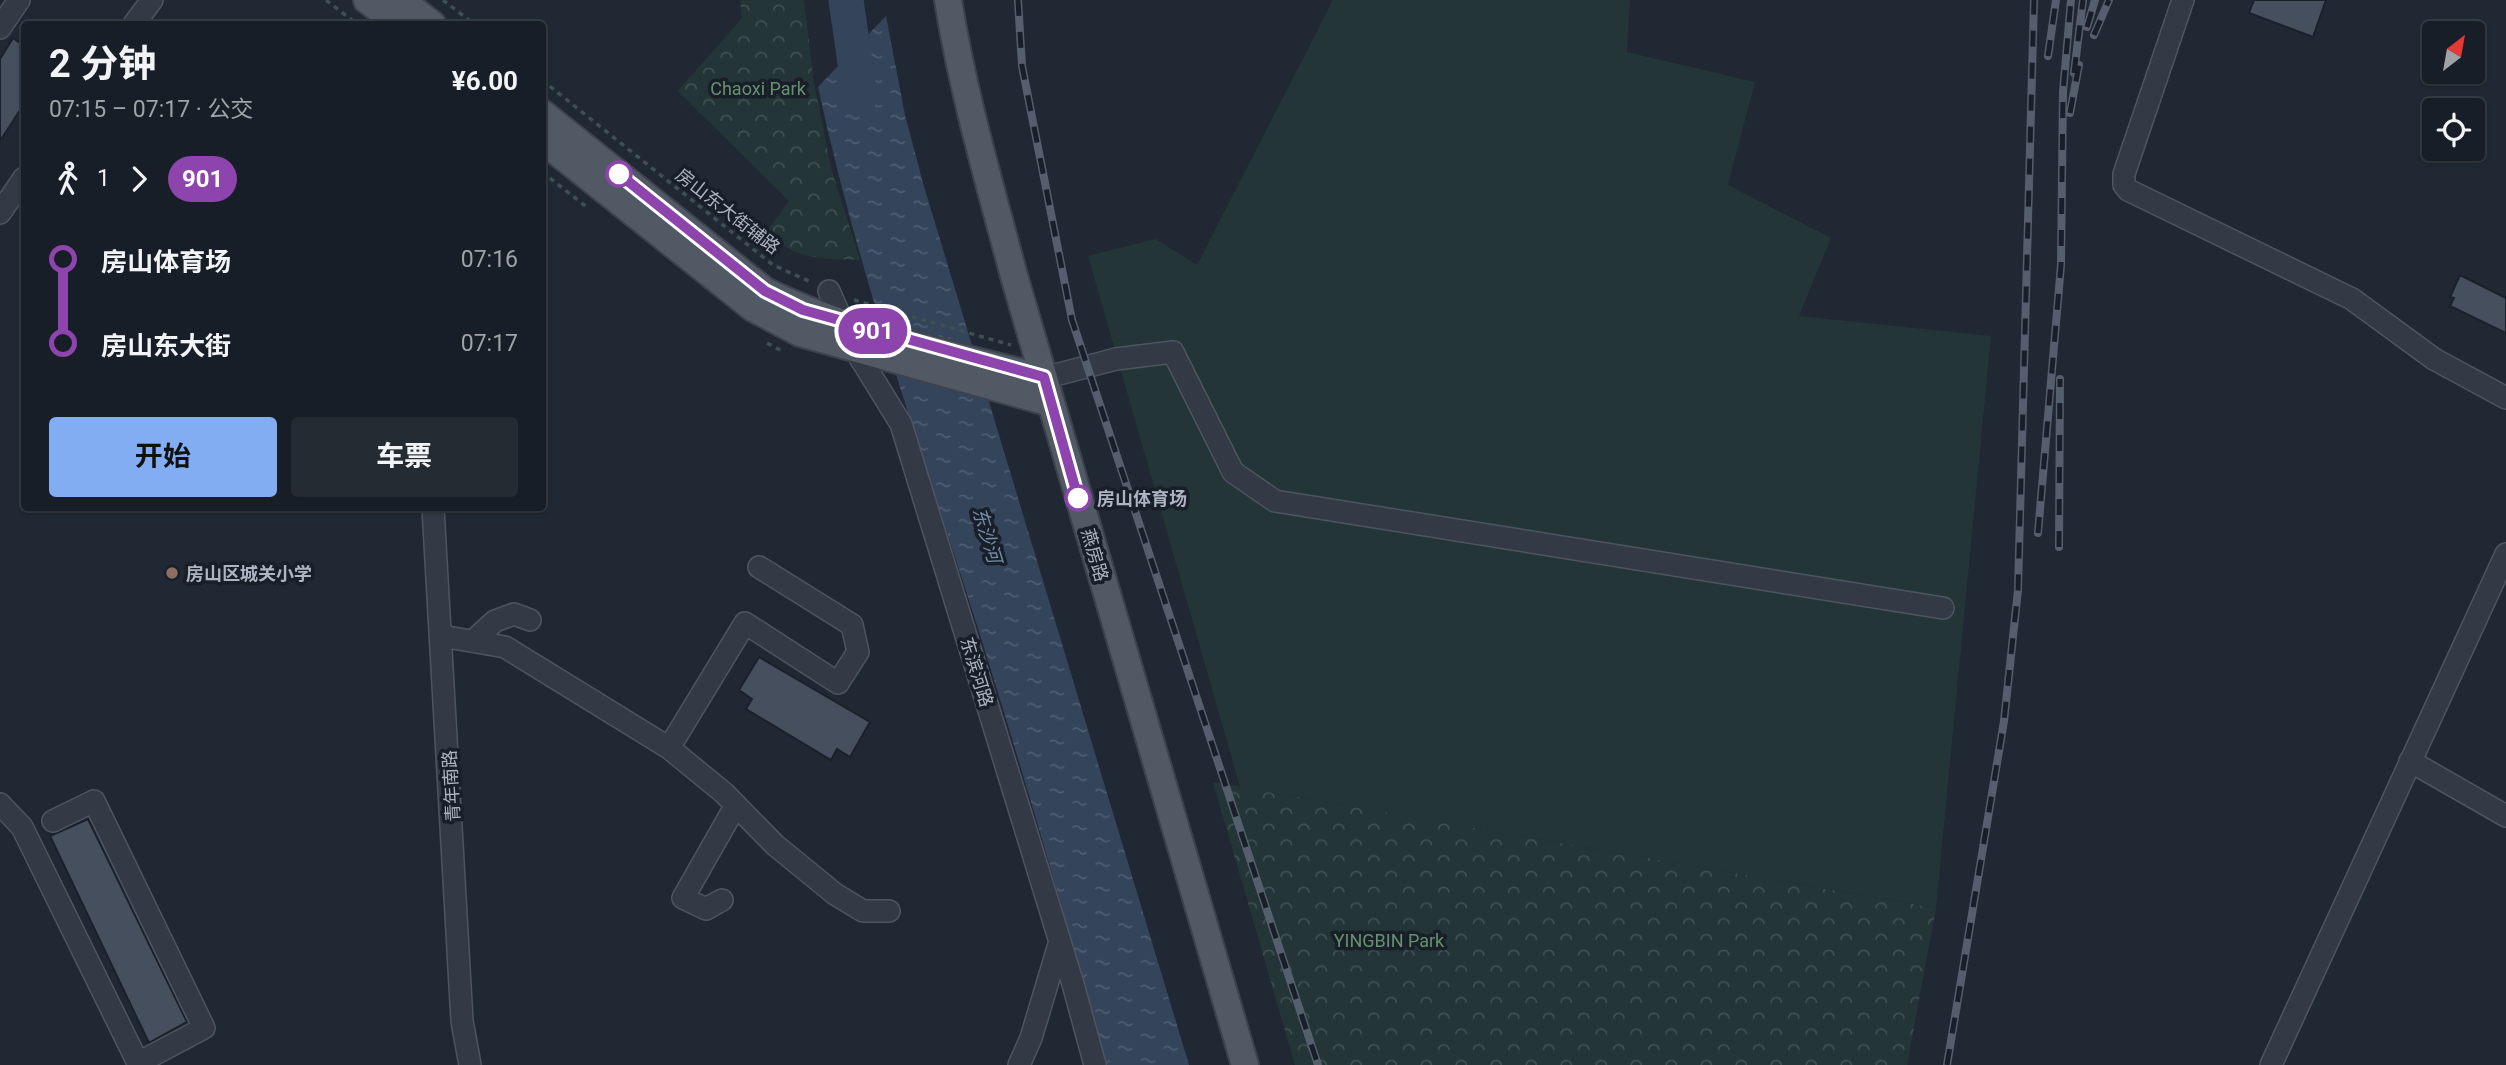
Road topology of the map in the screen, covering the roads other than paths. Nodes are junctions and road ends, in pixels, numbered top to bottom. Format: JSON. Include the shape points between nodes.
{"nodes":[{"id":1,"x":19,"y":0,"type":"edge"},
{"id":2,"x":152,"y":0,"type":"edge"},
{"id":3,"x":367,"y":0,"type":"edge"},
{"id":4,"x":401,"y":0,"type":"edge"},
{"id":5,"x":948,"y":0,"type":"edge"},
{"id":6,"x":2183,"y":0,"type":"edge"},
{"id":7,"x":136,"y":21,"type":"edge"},
{"id":8,"x":394,"y":21,"type":"edge"},
{"id":9,"x":428,"y":21,"type":"edge"},
{"id":10,"x":0,"y":28,"type":"edge"},
{"id":11,"x":546,"y":116,"type":"edge"},
{"id":12,"x":546,"y":143,"type":"edge"},
{"id":13,"x":21,"y":182,"type":"edge"},
{"id":14,"x":0,"y":213,"type":"edge"},
{"id":15,"x":829,"y":290,"type":"road end"},
{"id":16,"x":843,"y":323,"type":"junction"},
{"id":17,"x":879,"y":344,"type":"junction"},
{"id":18,"x":855,"y":348,"type":"junction"},
{"id":19,"x":1048,"y":390,"type":"junction"},
{"id":20,"x":2506,"y":398,"type":"edge"},
{"id":21,"x":433,"y":511,"type":"edge"},
{"id":22,"x":2506,"y":554,"type":"edge"},
{"id":23,"x":759,"y":567,"type":"dead end"},
{"id":24,"x":1943,"y":608,"type":"dead end"},
{"id":25,"x":530,"y":620,"type":"dead end"},
{"id":26,"x":443,"y":636,"type":"junction"},
{"id":27,"x":473,"y":641,"type":"junction"},
{"id":28,"x":669,"y":748,"type":"junction"},
{"id":29,"x":2410,"y":761,"type":"junction"},
{"id":30,"x":0,"y":804,"type":"edge"},
{"id":31,"x":736,"y":805,"type":"junction"},
{"id":32,"x":2506,"y":816,"type":"edge"},
{"id":33,"x":53,"y":821,"type":"dead end"},
{"id":34,"x":722,"y":900,"type":"dead end"},
{"id":35,"x":889,"y":911,"type":"dead end"},
{"id":36,"x":1060,"y":941,"type":"junction"},
{"id":37,"x":470,"y":1065,"type":"edge"},
{"id":38,"x":1019,"y":1065,"type":"edge"},
{"id":39,"x":1095,"y":1065,"type":"edge"},
{"id":40,"x":1245,"y":1065,"type":"edge"},
{"id":41,"x":2271,"y":1065,"type":"edge"}],
"edges":[{"from":1,"to":10,"type":"street"},
{"from":2,"to":7,"type":"street"},
{"from":3,"to":8,"type":"main road"},
{"from":4,"to":9,"type":"main road"},
{"from":5,"to":19,"type":"main road","name":"燕房路","via":[[982,158]]},
{"from":6,"to":20,"type":"street","via":[[2124,174],[2128,190],[2352,299],[2445,366]]},
{"from":11,"to":16,"type":"main road","via":[[765,291]]},
{"from":12,"to":18,"type":"main road","via":[[753,308],[800,333]]},
{"from":13,"to":14,"type":"street"},
{"from":15,"to":16,"type":"street","name":"东滨河路"},
{"from":16,"to":17,"type":"main road"},
{"from":16,"to":18,"type":"street","name":"东滨河路"},
{"from":17,"to":18,"type":"main road"},
{"from":17,"to":19,"type":"main road"},
{"from":18,"to":36,"type":"street","name":"东滨河路","via":[[901,424]]},
{"from":19,"to":24,"type":"street","via":[[1116,359],[1174,352],[1233,472],[1275,501]]},
{"from":19,"to":40,"type":"main road","name":"燕房路"},
{"from":21,"to":26,"type":"street","name":"青年南路"},
{"from":22,"to":29,"type":"street"},
{"from":23,"to":28,"type":"street","via":[[852,625],[858,652],[838,683],[745,623]]},
{"from":25,"to":27,"type":"street","via":[[514,614],[495,621]]},
{"from":26,"to":27,"type":"street"},
{"from":26,"to":37,"type":"street","name":"青年南路","via":[[463,1021]]},
{"from":27,"to":28,"type":"street","via":[[505,647]]},
{"from":28,"to":31,"type":"street"},
{"from":29,"to":32,"type":"street"},
{"from":29,"to":41,"type":"street"},
{"from":30,"to":33,"type":"street","via":[[22,827],[138,1063],[204,1028],[94,801]]},
{"from":31,"to":34,"type":"street","via":[[683,898],[706,909]]},
{"from":31,"to":35,"type":"street","via":[[775,845],[835,894],[863,911]]},
{"from":36,"to":38,"type":"street"},
{"from":36,"to":39,"type":"street","name":"东滨河路"}]}
